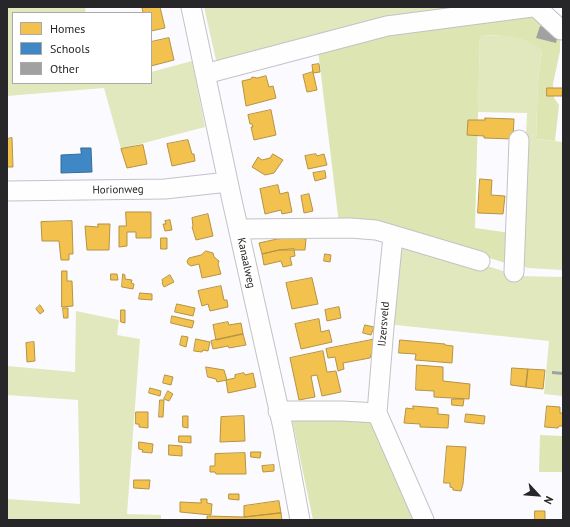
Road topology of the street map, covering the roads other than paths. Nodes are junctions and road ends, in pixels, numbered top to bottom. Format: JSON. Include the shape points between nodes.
{"nodes":[{"id":1,"x":191,"y":7,"type":"edge"},
{"id":2,"x":531,"y":7,"type":"edge"},
{"id":3,"x":561,"y":30,"type":"dead end"},
{"id":4,"x":205,"y":74,"type":"junction"},
{"id":5,"x":519,"y":140,"type":"dead end"},
{"id":6,"x":228,"y":182,"type":"junction"},
{"id":7,"x":7,"y":191,"type":"edge"},
{"id":8,"x":239,"y":229,"type":"junction"},
{"id":9,"x":393,"y":236,"type":"junction"},
{"id":10,"x":480,"y":261,"type":"dead end"},
{"id":11,"x":514,"y":272,"type":"dead end"},
{"id":12,"x":278,"y":411,"type":"junction"},
{"id":13,"x":377,"y":414,"type":"junction"},
{"id":14,"x":300,"y":520,"type":"edge"},
{"id":15,"x":424,"y":520,"type":"edge"}],
"edges":[{"from":1,"to":4,"type":"street","name":"Kanaalweg"},
{"from":2,"to":3,"type":"street"},
{"from":2,"to":4,"type":"street","via":[[387,26]]},
{"from":4,"to":6,"type":"street","name":"Kanaalweg"},
{"from":5,"to":11,"type":"street"},
{"from":6,"to":7,"type":"street","name":"Horionweg","via":[[165,189]]},
{"from":6,"to":8,"type":"street","name":"Kanaalweg"},
{"from":8,"to":9,"type":"street","via":[[350,228],[376,230]]},
{"from":8,"to":12,"type":"street","name":"Kanaalweg"},
{"from":9,"to":10,"type":"street"},
{"from":9,"to":13,"type":"street","name":"IJzersveld"},
{"from":12,"to":13,"type":"street"},
{"from":12,"to":14,"type":"street","name":"Kanaalweg"},
{"from":13,"to":15,"type":"street","name":"IJzersveld"}]}
